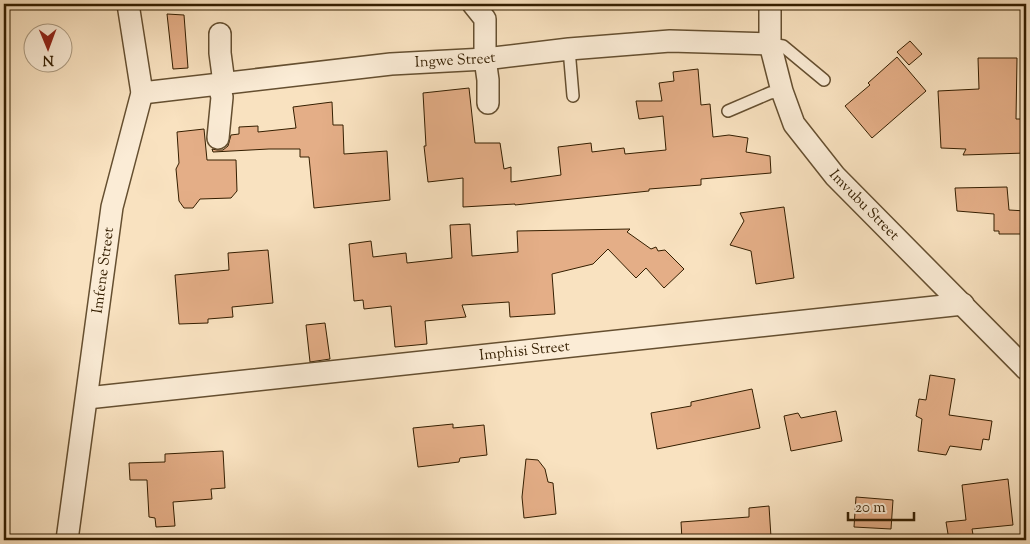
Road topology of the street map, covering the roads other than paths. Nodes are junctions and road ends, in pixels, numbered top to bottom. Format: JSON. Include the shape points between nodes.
{"nodes":[{"id":1,"x":128,"y":4,"type":"edge"},
{"id":2,"x":473,"y":4,"type":"edge"},
{"id":3,"x":770,"y":4,"type":"edge"},
{"id":4,"x":220,"y":34,"type":"dead end"},
{"id":5,"x":770,"y":44,"type":"junction"},
{"id":6,"x":569,"y":49,"type":"junction"},
{"id":7,"x":485,"y":59,"type":"junction"},
{"id":8,"x":824,"y":80,"type":"dead end"},
{"id":9,"x":221,"y":84,"type":"junction"},
{"id":10,"x":782,"y":91,"type":"junction"},
{"id":11,"x":142,"y":93,"type":"junction"},
{"id":12,"x":573,"y":96,"type":"dead end"},
{"id":13,"x":488,"y":103,"type":"dead end"},
{"id":14,"x":728,"y":111,"type":"dead end"},
{"id":15,"x":218,"y":138,"type":"dead end"},
{"id":16,"x":963,"y":304,"type":"junction"},
{"id":17,"x":1026,"y":370,"type":"edge"},
{"id":18,"x":86,"y":398,"type":"junction"},
{"id":19,"x":67,"y":540,"type":"edge"}],
"edges":[{"from":1,"to":11,"type":"street","name":"Imfene Street"},
{"from":2,"to":7,"type":"street","via":[[484,19]]},
{"from":3,"to":5,"type":"street","name":"Imvubu Street"},
{"from":4,"to":9,"type":"street"},
{"from":5,"to":6,"type":"street","name":"Ingwe Street","via":[[670,41]]},
{"from":5,"to":8,"type":"lane","via":[[783,46]]},
{"from":5,"to":10,"type":"street","name":"Imvubu Street"},
{"from":6,"to":7,"type":"street","name":"Ingwe Street"},
{"from":6,"to":12,"type":"lane"},
{"from":7,"to":9,"type":"street","name":"Ingwe Street","via":[[392,64]]},
{"from":7,"to":13,"type":"street"},
{"from":9,"to":11,"type":"street","name":"Ingwe Street"},
{"from":9,"to":15,"type":"street"},
{"from":10,"to":14,"type":"lane","via":[[770,92]]},
{"from":10,"to":16,"type":"street","name":"Imvubu Street","via":[[794,124],[835,176]]},
{"from":11,"to":18,"type":"street","name":"Imfene Street","via":[[112,207]]},
{"from":16,"to":17,"type":"street","name":"Imvubu Street"},
{"from":16,"to":18,"type":"street","name":"Imphisi Street"},
{"from":18,"to":19,"type":"street","name":"Imfene Street"}]}
